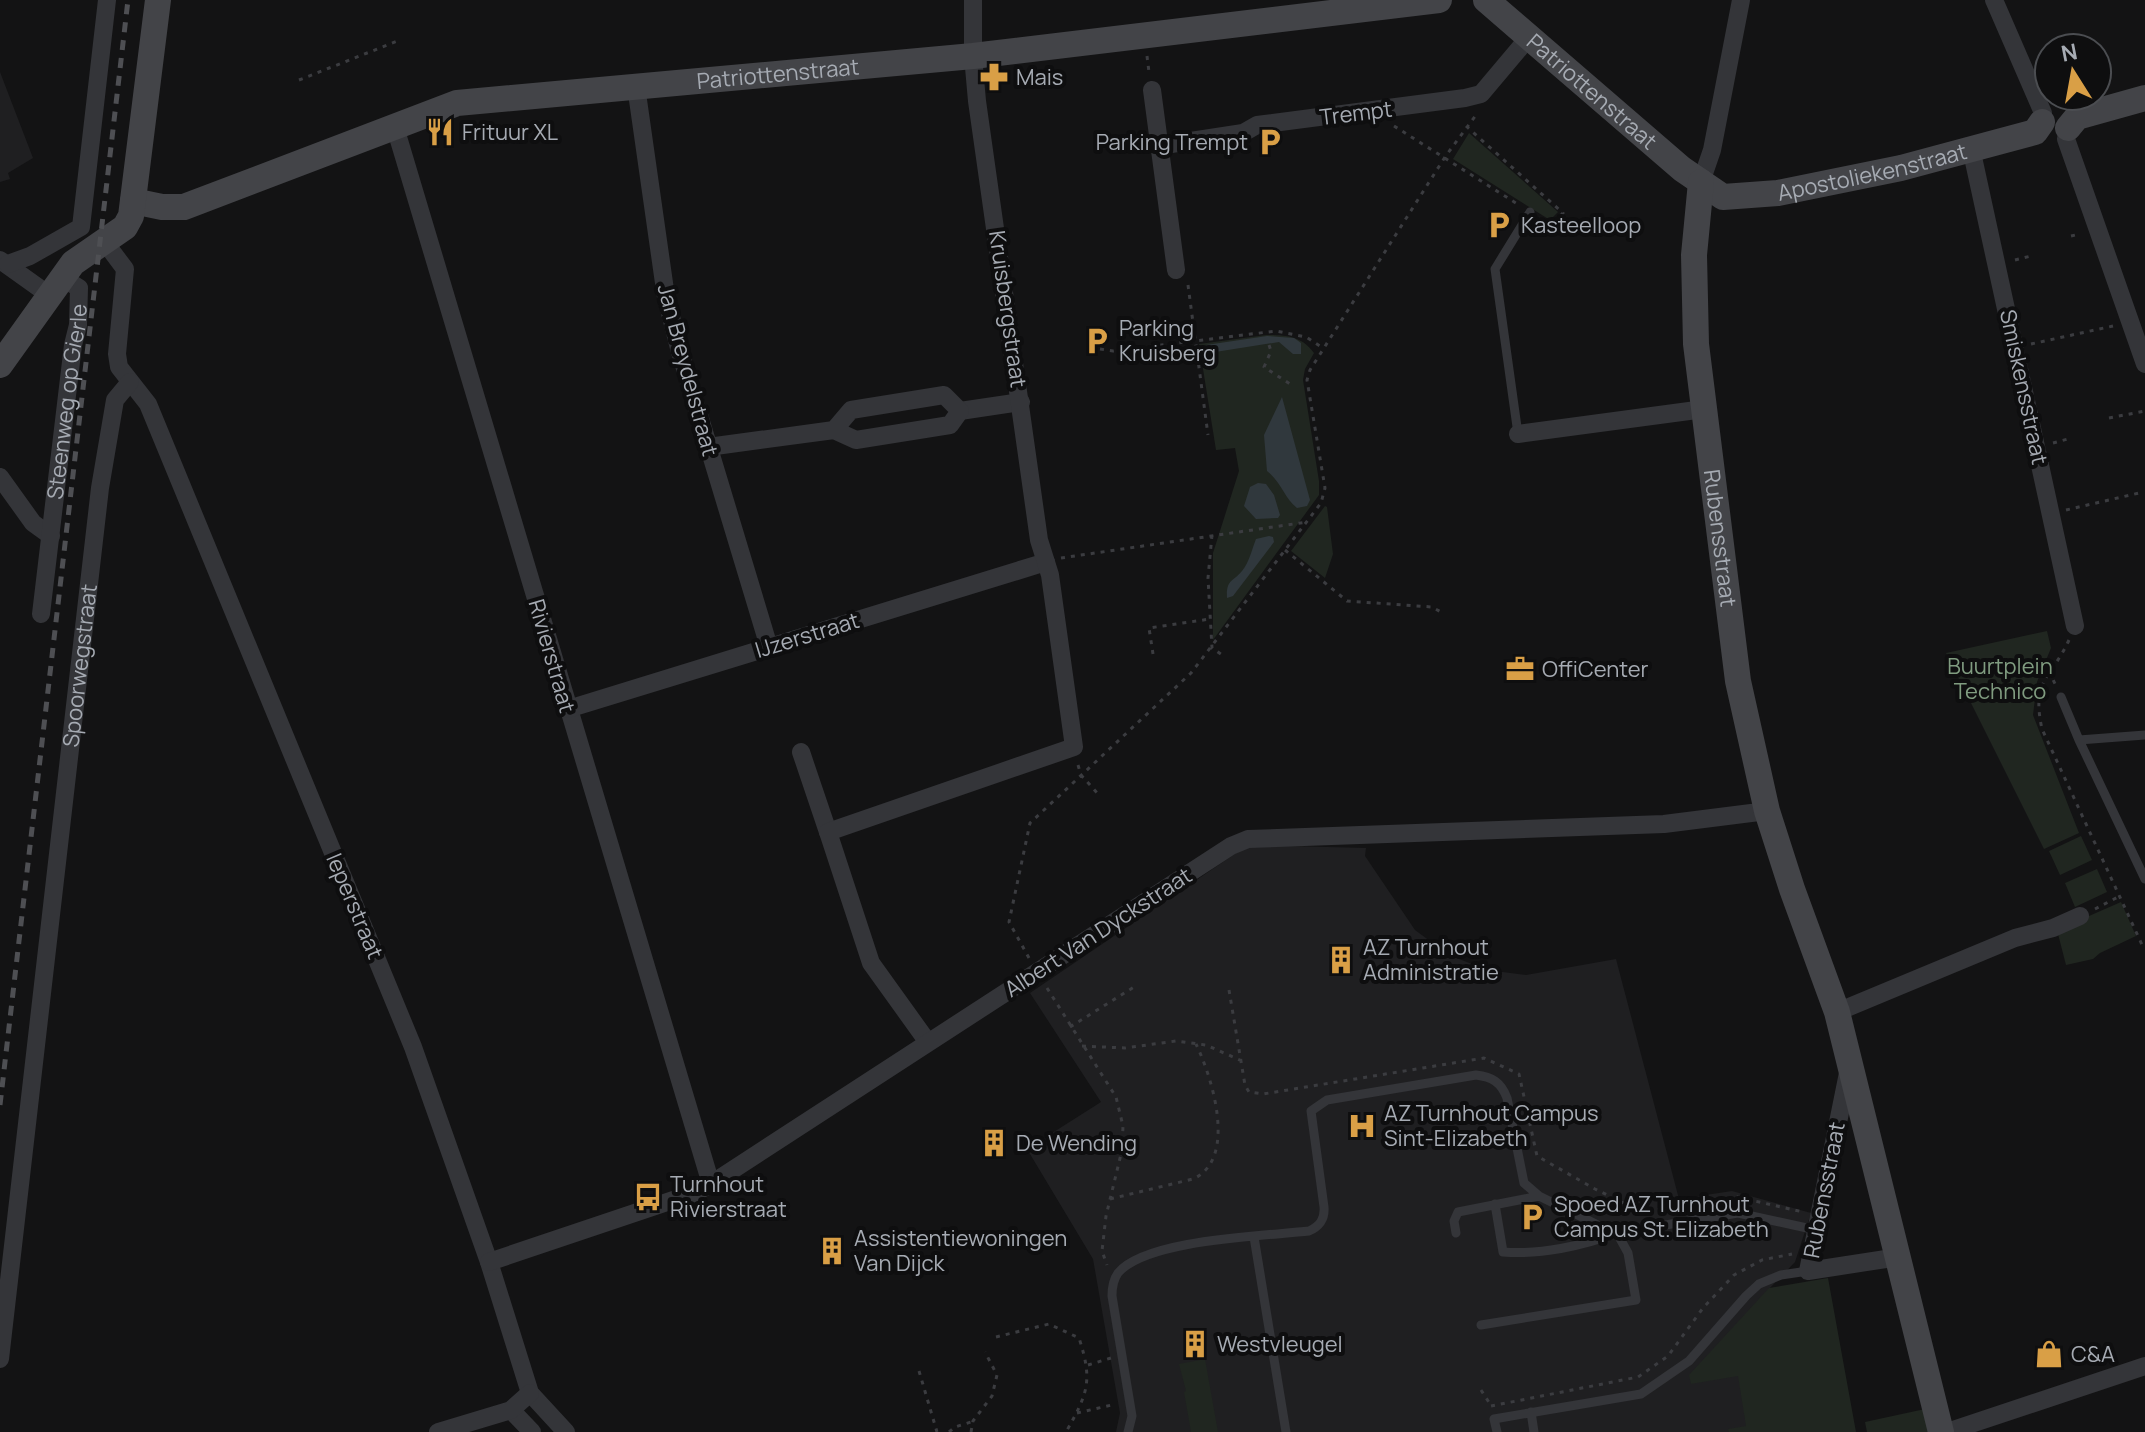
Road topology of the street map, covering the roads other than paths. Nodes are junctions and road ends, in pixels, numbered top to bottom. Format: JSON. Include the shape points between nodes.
{"nodes":[{"id":1,"x":107,"y":0,"type":"edge"},
{"id":2,"x":158,"y":0,"type":"edge"},
{"id":3,"x":973,"y":0,"type":"edge"},
{"id":4,"x":1439,"y":0,"type":"edge"},
{"id":5,"x":1486,"y":0,"type":"edge"},
{"id":6,"x":1741,"y":0,"type":"edge"},
{"id":7,"x":1994,"y":0,"type":"edge"},
{"id":8,"x":1529,"y":37,"type":"junction"},
{"id":9,"x":973,"y":56,"type":"junction"},
{"id":10,"x":636,"y":86,"type":"junction"},
{"id":11,"x":1152,"y":90,"type":"road end"},
{"id":12,"x":2145,"y":98,"type":"edge"},
{"id":13,"x":2042,"y":122,"type":"joint"},
{"id":14,"x":395,"y":127,"type":"junction"},
{"id":15,"x":2068,"y":128,"type":"joint"},
{"id":16,"x":1158,"y":146,"type":"junction"},
{"id":17,"x":1971,"y":148,"type":"junction"},
{"id":18,"x":1701,"y":182,"type":"junction"},
{"id":19,"x":133,"y":201,"type":"junction"},
{"id":20,"x":1530,"y":212,"type":"road end"},
{"id":21,"x":104,"y":241,"type":"junction"},
{"id":22,"x":4,"y":262,"type":"edge"},
{"id":23,"x":1176,"y":270,"type":"road end"},
{"id":24,"x":55,"y":286,"type":"junction"},
{"id":25,"x":2145,"y":364,"type":"edge"},
{"id":26,"x":0,"y":365,"type":"edge"},
{"id":27,"x":130,"y":382,"type":"junction"},
{"id":28,"x":1021,"y":402,"type":"junction"},
{"id":29,"x":1704,"y":409,"type":"junction"},
{"id":30,"x":960,"y":411,"type":"junction"},
{"id":31,"x":834,"y":430,"type":"junction"},
{"id":32,"x":1518,"y":434,"type":"joint"},
{"id":33,"x":708,"y":447,"type":"junction"},
{"id":34,"x":0,"y":477,"type":"edge"},
{"id":35,"x":51,"y":536,"type":"junction"},
{"id":36,"x":1046,"y":562,"type":"junction"},
{"id":37,"x":41,"y":614,"type":"dead end"},
{"id":38,"x":2075,"y":626,"type":"road end"},
{"id":39,"x":769,"y":647,"type":"junction"},
{"id":40,"x":2061,"y":697,"type":"dead end"},
{"id":41,"x":568,"y":709,"type":"junction"},
{"id":42,"x":2145,"y":735,"type":"edge"},
{"id":43,"x":2079,"y":740,"type":"junction"},
{"id":44,"x":801,"y":752,"type":"dead end"},
{"id":45,"x":1767,"y":811,"type":"junction"},
{"id":46,"x":828,"y":832,"type":"junction"},
{"id":47,"x":2145,"y":879,"type":"edge"},
{"id":48,"x":2080,"y":916,"type":"road end"},
{"id":49,"x":1837,"y":1012,"type":"junction"},
{"id":50,"x":927,"y":1041,"type":"junction"},
{"id":51,"x":1849,"y":1066,"type":"junction"},
{"id":52,"x":711,"y":1184,"type":"junction"},
{"id":53,"x":1539,"y":1196,"type":"junction"},
{"id":54,"x":1495,"y":1204,"type":"junction"},
{"id":55,"x":1818,"y":1223,"type":"junction"},
{"id":56,"x":1456,"y":1233,"type":"dead end"},
{"id":57,"x":1617,"y":1233,"type":"junction"},
{"id":58,"x":1254,"y":1237,"type":"junction"},
{"id":59,"x":1899,"y":1257,"type":"junction"},
{"id":60,"x":489,"y":1262,"type":"junction"},
{"id":61,"x":1808,"y":1271,"type":"junction"},
{"id":62,"x":1481,"y":1325,"type":"dead end"},
{"id":63,"x":0,"y":1359,"type":"edge"},
{"id":64,"x":2145,"y":1366,"type":"edge"},
{"id":65,"x":530,"y":1393,"type":"junction"},
{"id":66,"x":511,"y":1410,"type":"junction"},
{"id":67,"x":1531,"y":1412,"type":"junction"},
{"id":68,"x":438,"y":1432,"type":"edge"},
{"id":69,"x":532,"y":1432,"type":"edge"},
{"id":70,"x":566,"y":1432,"type":"edge"},
{"id":71,"x":1128,"y":1432,"type":"edge"},
{"id":72,"x":1286,"y":1432,"type":"edge"},
{"id":73,"x":1497,"y":1432,"type":"edge"},
{"id":74,"x":1534,"y":1432,"type":"edge"},
{"id":75,"x":1944,"y":1432,"type":"edge"}],
"edges":[{"from":1,"to":22,"type":"street","via":[[81,227],[30,256]]},
{"from":2,"to":19,"type":"street"},
{"from":3,"to":9,"type":"street","name":"Kruisbergstraat"},
{"from":4,"to":9,"type":"street","name":"Patriottenstraat"},
{"from":5,"to":8,"type":"street","name":"Patriottenstraat"},
{"from":6,"to":18,"type":"street","name":"Rubensstraat"},
{"from":7,"to":13,"type":"street","via":[[2043,113]]},
{"from":8,"to":16,"type":"street","name":"Trempt","via":[[1481,94],[1257,125],[1243,133]]},
{"from":8,"to":18,"type":"street","name":"Patriottenstraat"},
{"from":9,"to":10,"type":"street","name":"Patriottenstraat"},
{"from":9,"to":28,"type":"street","name":"Kruisbergstraat"},
{"from":10,"to":14,"type":"street","name":"Patriottenstraat","via":[[457,103]]},
{"from":10,"to":33,"type":"street","name":"Jan Breydelstraat","via":[[666,297]]},
{"from":11,"to":16,"type":"street"},
{"from":12,"to":15,"type":"street","via":[[2077,117]]},
{"from":13,"to":17,"type":"street","name":"Apostoliekenstraat","via":[[2035,132]]},
{"from":14,"to":19,"type":"street","name":"Patriottenstraat","via":[[184,207]]},
{"from":14,"to":41,"type":"street","name":"Rivierstraat"},
{"from":15,"to":25,"type":"street","via":[[2066,139]]},
{"from":16,"to":23,"type":"street"},
{"from":17,"to":18,"type":"street","name":"Apostoliekenstraat","via":[[1778,193],[1723,197]]},
{"from":17,"to":38,"type":"street","name":"Smiskensstraat"},
{"from":18,"to":29,"type":"street","name":"Rubensstraat","via":[[1693,306]]},
{"from":19,"to":21,"type":"street","via":[[125,227]]},
{"from":20,"to":32,"type":"lane","via":[[1495,269]]},
{"from":21,"to":24,"type":"street","name":"Steenweg op Gierle","via":[[73,263]]},
{"from":21,"to":27,"type":"street","via":[[125,269],[117,354]]},
{"from":22,"to":24,"type":"street"},
{"from":24,"to":26,"type":"street","name":"Steenweg op Gierle"},
{"from":24,"to":35,"type":"street","name":"Steenweg op Gierle","via":[[79,288]]},
{"from":27,"to":60,"type":"street","name":"Ieperstraat","via":[[148,404],[400,1016]]},
{"from":27,"to":63,"type":"street","name":"Spoorwegstraat","via":[[115,400],[100,488]]},
{"from":28,"to":30,"type":"street"},
{"from":28,"to":36,"type":"street","name":"Kruisbergstraat"},
{"from":29,"to":32,"type":"street"},
{"from":29,"to":45,"type":"street","name":"Rubensstraat","via":[[1738,681]]},
{"from":30,"to":31,"type":"street","via":[[950,425],[856,440]]},
{"from":30,"to":31,"type":"street","via":[[944,395],[851,410]]},
{"from":31,"to":33,"type":"street"},
{"from":33,"to":39,"type":"street","name":"Jan Breydelstraat"},
{"from":34,"to":35,"type":"street","name":"Steenweg op Gierle","via":[[33,523]]},
{"from":35,"to":37,"type":"street","name":"Steenweg op Gierle"},
{"from":36,"to":39,"type":"street","name":"IJzerstraat"},
{"from":36,"to":46,"type":"street","name":"Kruisbergstraat","via":[[1074,747]]},
{"from":39,"to":41,"type":"street","name":"IJzerstraat"},
{"from":40,"to":43,"type":"lane"},
{"from":41,"to":52,"type":"street","name":"Rivierstraat"},
{"from":42,"to":43,"type":"lane"},
{"from":43,"to":47,"type":"lane"},
{"from":44,"to":46,"type":"street"},
{"from":45,"to":49,"type":"street","name":"Rubensstraat"},
{"from":45,"to":50,"type":"street","name":"Albert Van Dyckstraat","via":[[1664,824],[1248,839]]},
{"from":46,"to":50,"type":"street","via":[[871,963]]},
{"from":48,"to":49,"type":"street"},
{"from":49,"to":51,"type":"street","name":"Rubensstraat"},
{"from":50,"to":52,"type":"street","name":"Albert Van Dyckstraat"},
{"from":51,"to":55,"type":"street","name":"Rubensstraat"},
{"from":51,"to":59,"type":"street","name":"Rubensstraat"},
{"from":52,"to":60,"type":"street","name":"Albert Van Dyckstraat"},
{"from":53,"to":54,"type":"lane"},
{"from":53,"to":57,"type":"lane"},
{"from":53,"to":58,"type":"lane","via":[[1520,1175],[1503,1088],[1476,1075],[1317,1105],[1311,1121],[1322,1221],[1309,1231]]},
{"from":54,"to":56,"type":"lane","via":[[1458,1212]]},
{"from":54,"to":57,"type":"lane","via":[[1503,1252],[1524,1254]]},
{"from":55,"to":57,"type":"lane","via":[[1738,1213]]},
{"from":55,"to":61,"type":"street","name":"Rubensstraat"},
{"from":57,"to":62,"type":"lane","via":[[1628,1253],[1636,1300]]},
{"from":58,"to":71,"type":"lane","via":[[1161,1250],[1119,1273],[1112,1296],[1132,1416]]},
{"from":58,"to":72,"type":"lane"},
{"from":59,"to":61,"type":"street","name":"Rubensstraat"},
{"from":59,"to":75,"type":"street","name":"Rubensstraat"},
{"from":60,"to":65,"type":"street","name":"Ieperstraat"},
{"from":61,"to":67,"type":"lane","via":[[1759,1284],[1689,1361],[1641,1394]]},
{"from":64,"to":75,"type":"street"},
{"from":65,"to":66,"type":"street"},
{"from":65,"to":70,"type":"street","name":"Ieperstraat"},
{"from":66,"to":68,"type":"street"},
{"from":66,"to":69,"type":"street"},
{"from":67,"to":73,"type":"lane","via":[[1494,1419]]},
{"from":67,"to":74,"type":"lane"}]}
